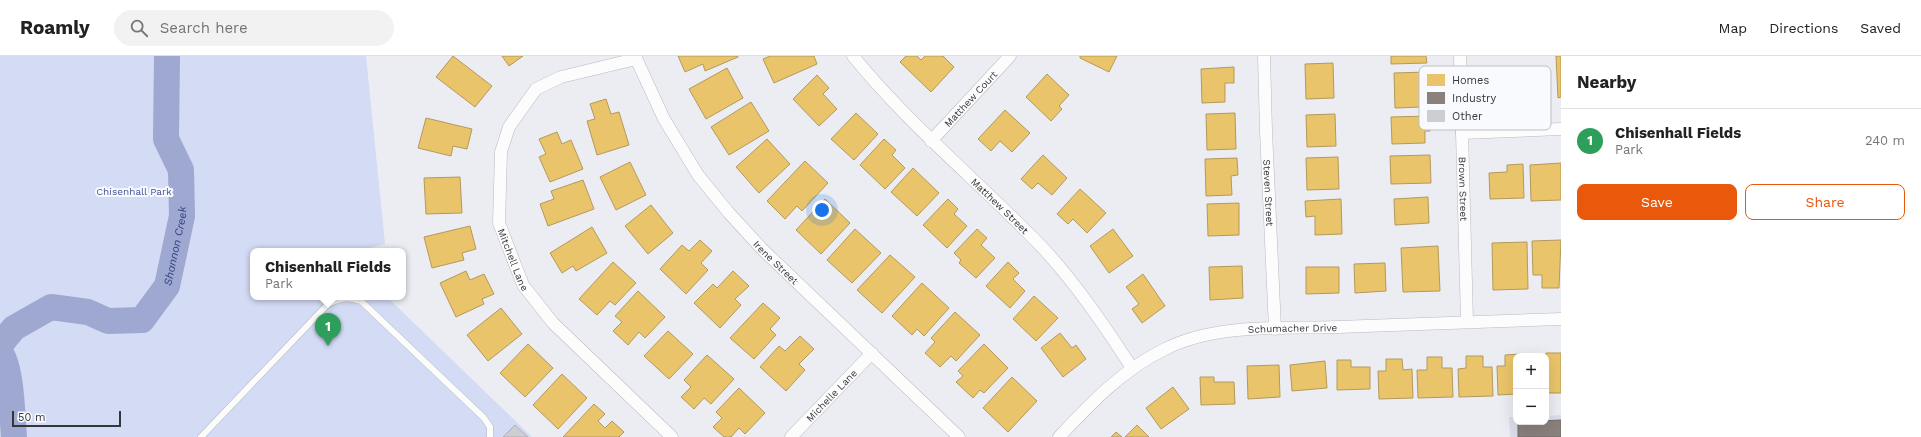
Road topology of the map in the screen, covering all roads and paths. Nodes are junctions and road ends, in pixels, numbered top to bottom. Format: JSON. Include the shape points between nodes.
{"nodes":[{"id":1,"x":853,"y":56,"type":"edge"},
{"id":2,"x":1010,"y":56,"type":"edge"},
{"id":3,"x":1264,"y":56,"type":"edge"},
{"id":4,"x":1460,"y":56,"type":"edge"},
{"id":5,"x":636,"y":58,"type":"edge"},
{"id":6,"x":1460,"y":66,"type":"edge"},
{"id":7,"x":1551,"y":129,"type":"edge"},
{"id":8,"x":1561,"y":129,"type":"edge"},
{"id":9,"x":1462,"y":130,"type":"edge"},
{"id":10,"x":1536,"y":130,"type":"edge"},
{"id":11,"x":1462,"y":133,"type":"junction"},
{"id":12,"x":931,"y":141,"type":"junction"},
{"id":13,"x":335,"y":300,"type":"edge"},
{"id":14,"x":358,"y":300,"type":"edge"},
{"id":15,"x":1561,"y":320,"type":"edge"},
{"id":16,"x":1467,"y":322,"type":"junction"},
{"id":17,"x":1275,"y":329,"type":"junction"},
{"id":18,"x":872,"y":353,"type":"junction"},
{"id":19,"x":1132,"y":368,"type":"junction"},
{"id":20,"x":201,"y":437,"type":"edge"},
{"id":21,"x":490,"y":437,"type":"edge"},
{"id":22,"x":672,"y":437,"type":"edge"},
{"id":23,"x":791,"y":437,"type":"edge"},
{"id":24,"x":959,"y":437,"type":"edge"},
{"id":25,"x":1059,"y":437,"type":"edge"}],
"edges":[{"from":1,"to":12,"type":"street","name":"Matthew Street","via":[[874,83]]},
{"from":2,"to":12,"type":"street","name":"Matthew Court"},
{"from":3,"to":17,"type":"street","name":"Steven Street"},
{"from":4,"to":6,"type":"street","name":"Brown Street"},
{"from":5,"to":18,"type":"street","name":"Irene Street","via":[[664,119],[698,175],[762,249]]},
{"from":5,"to":22,"type":"street","name":"Mitchell Lane","via":[[561,77],[536,89],[509,127],[501,152],[500,223],[523,285],[553,323]]},
{"from":7,"to":8,"type":"street"},
{"from":9,"to":11,"type":"street","name":"Brown Street"},
{"from":10,"to":11,"type":"street"},
{"from":11,"to":16,"type":"street","name":"Brown Street"},
{"from":12,"to":19,"type":"street","name":"Matthew Street","via":[[994,199],[1066,274]]},
{"from":13,"to":20,"type":"lane"},
{"from":14,"to":21,"type":"lane","via":[[484,418],[490,427]]},
{"from":15,"to":16,"type":"street","name":"Schumacher Drive"},
{"from":16,"to":17,"type":"street","name":"Schumacher Drive"},
{"from":17,"to":19,"type":"street","name":"Schumacher Drive","via":[[1224,332],[1192,339],[1165,349]]},
{"from":18,"to":23,"type":"street","name":"Michelle Lane"},
{"from":18,"to":24,"type":"street","name":"Irene Street"},
{"from":19,"to":25,"type":"street","name":"Schumacher Drive","via":[[1109,386]]}]}
